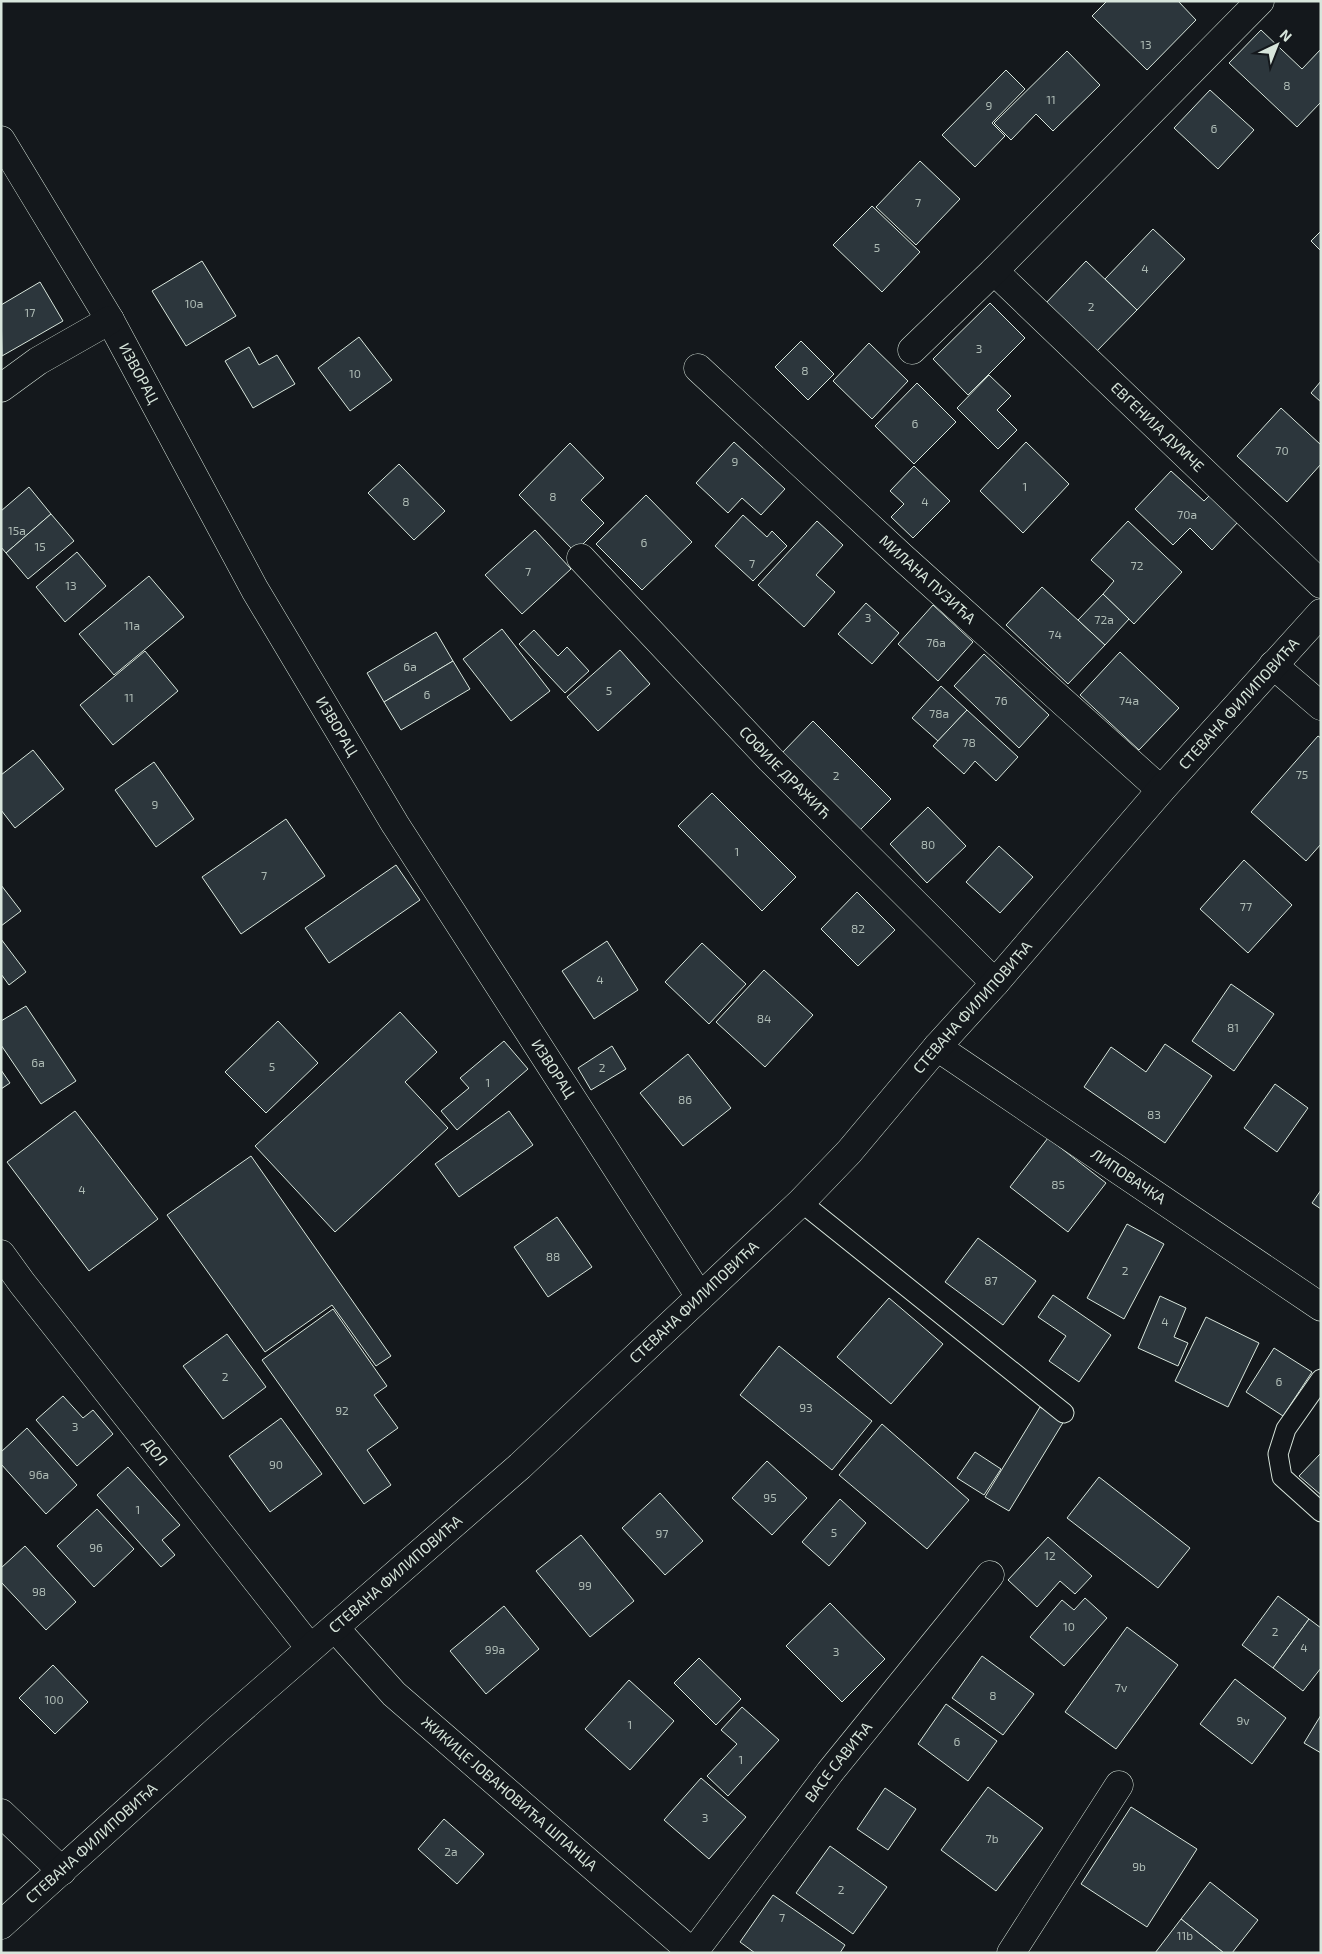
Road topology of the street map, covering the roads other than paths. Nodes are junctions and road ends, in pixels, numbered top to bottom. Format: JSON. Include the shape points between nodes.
{"nodes":[{"id":1,"x":1260,"y":1,"type":"edge"},
{"id":2,"x":1,"y":140,"type":"edge"},
{"id":3,"x":994,"y":271,"type":"junction"},
{"id":4,"x":110,"y":320,"type":"junction"},
{"id":5,"x":912,"y":350,"type":"dead end"},
{"id":6,"x":698,"y":368,"type":"dead end"},
{"id":7,"x":1,"y":388,"type":"edge"},
{"id":8,"x":581,"y":558,"type":"dead end"},
{"id":9,"x":1321,"y":584,"type":"edge"},
{"id":10,"x":1321,"y":612,"type":"edge"},
{"id":11,"x":1273,"y":665,"type":"junction"},
{"id":12,"x":1321,"y":706,"type":"edge"},
{"id":13,"x":1161,"y":790,"type":"junction"},
{"id":14,"x":995,"y":983,"type":"junction"},
{"id":15,"x":937,"y":1047,"type":"junction"},
{"id":16,"x":801,"y":1202,"type":"junction"},
{"id":17,"x":1,"y":1254,"type":"edge"},
{"id":18,"x":700,"y":1297,"type":"junction"},
{"id":19,"x":1321,"y":1307,"type":"edge"},
{"id":20,"x":1321,"y":1379,"type":"edge"},
{"id":21,"x":1064,"y":1413,"type":"dead end"},
{"id":22,"x":1321,"y":1512,"type":"edge"},
{"id":23,"x":990,"y":1576,"type":"dead end"},
{"id":24,"x":335,"y":1628,"type":"junction"},
{"id":25,"x":310,"y":1648,"type":"junction"},
{"id":26,"x":1119,"y":1785,"type":"dead end"},
{"id":27,"x":1,"y":1813,"type":"edge"},
{"id":28,"x":62,"y":1872,"type":"junction"},
{"id":29,"x":1,"y":1925,"type":"edge"},
{"id":30,"x":693,"y":1953,"type":"edge"},
{"id":31,"x":1011,"y":1953,"type":"edge"}],
"edges":[{"from":1,"to":3,"type":"street"},
{"from":2,"to":4,"type":"street","name":"ИЗВОРАЦ"},
{"from":3,"to":5,"type":"street"},
{"from":3,"to":9,"type":"street","name":"ЕВГЕНИЈА ДУМЧЕ"},
{"from":4,"to":7,"type":"street","via":[[38,361]]},
{"from":4,"to":18,"type":"street","name":"ИЗВОРАЦ","via":[[255,590],[385,807]]},
{"from":6,"to":13,"type":"street","name":"МИЛАНА ПУЗИЋА"},
{"from":8,"to":14,"type":"street","name":"СОФИЈЕ ДРАЖИЋ","via":[[770,759]]},
{"from":10,"to":11,"type":"street","name":"СТЕВАНА ФИЛИПОВИЋА"},
{"from":11,"to":12,"type":"street"},
{"from":11,"to":13,"type":"street","name":"СТЕВАНА ФИЛИПОВИЋА"},
{"from":13,"to":14,"type":"street","name":"СТЕВАНА ФИЛИПОВИЋА"},
{"from":14,"to":15,"type":"street","name":"СТЕВАНА ФИЛИПОВИЋА"},
{"from":15,"to":16,"type":"street","name":"СТЕВАНА ФИЛИПОВИЋА","via":[[849,1152]]},
{"from":15,"to":19,"type":"street","name":"ЛИПОВАЧКА"},
{"from":16,"to":18,"type":"street","name":"СТЕВАНА ФИЛИПОВИЋА"},
{"from":16,"to":21,"type":"lane"},
{"from":17,"to":25,"type":"street","name":"ДОЛ"},
{"from":18,"to":24,"type":"street","name":"СТЕВАНА ФИЛИПОВИЋА","via":[[520,1466]]},
{"from":20,"to":22,"type":"lane","via":[[1286,1429],[1278,1454],[1282,1477]]},
{"from":23,"to":30,"type":"street","name":"ВАСЕ САВИЋА","via":[[830,1772]]},
{"from":24,"to":25,"type":"street","name":"СТЕВАНА ФИЛИПОВИЋА"},
{"from":24,"to":30,"type":"street","name":"ЖИКИЦЕ ЈОВАНОВИЋА ШПАНЦА","via":[[394,1694]]},
{"from":25,"to":28,"type":"street","name":"СТЕВАНА ФИЛИПОВИЋА"},
{"from":26,"to":31,"type":"street"},
{"from":27,"to":28,"type":"street"},
{"from":28,"to":29,"type":"street","name":"СТЕВАНА ФИЛИПОВИЋА"}]}
